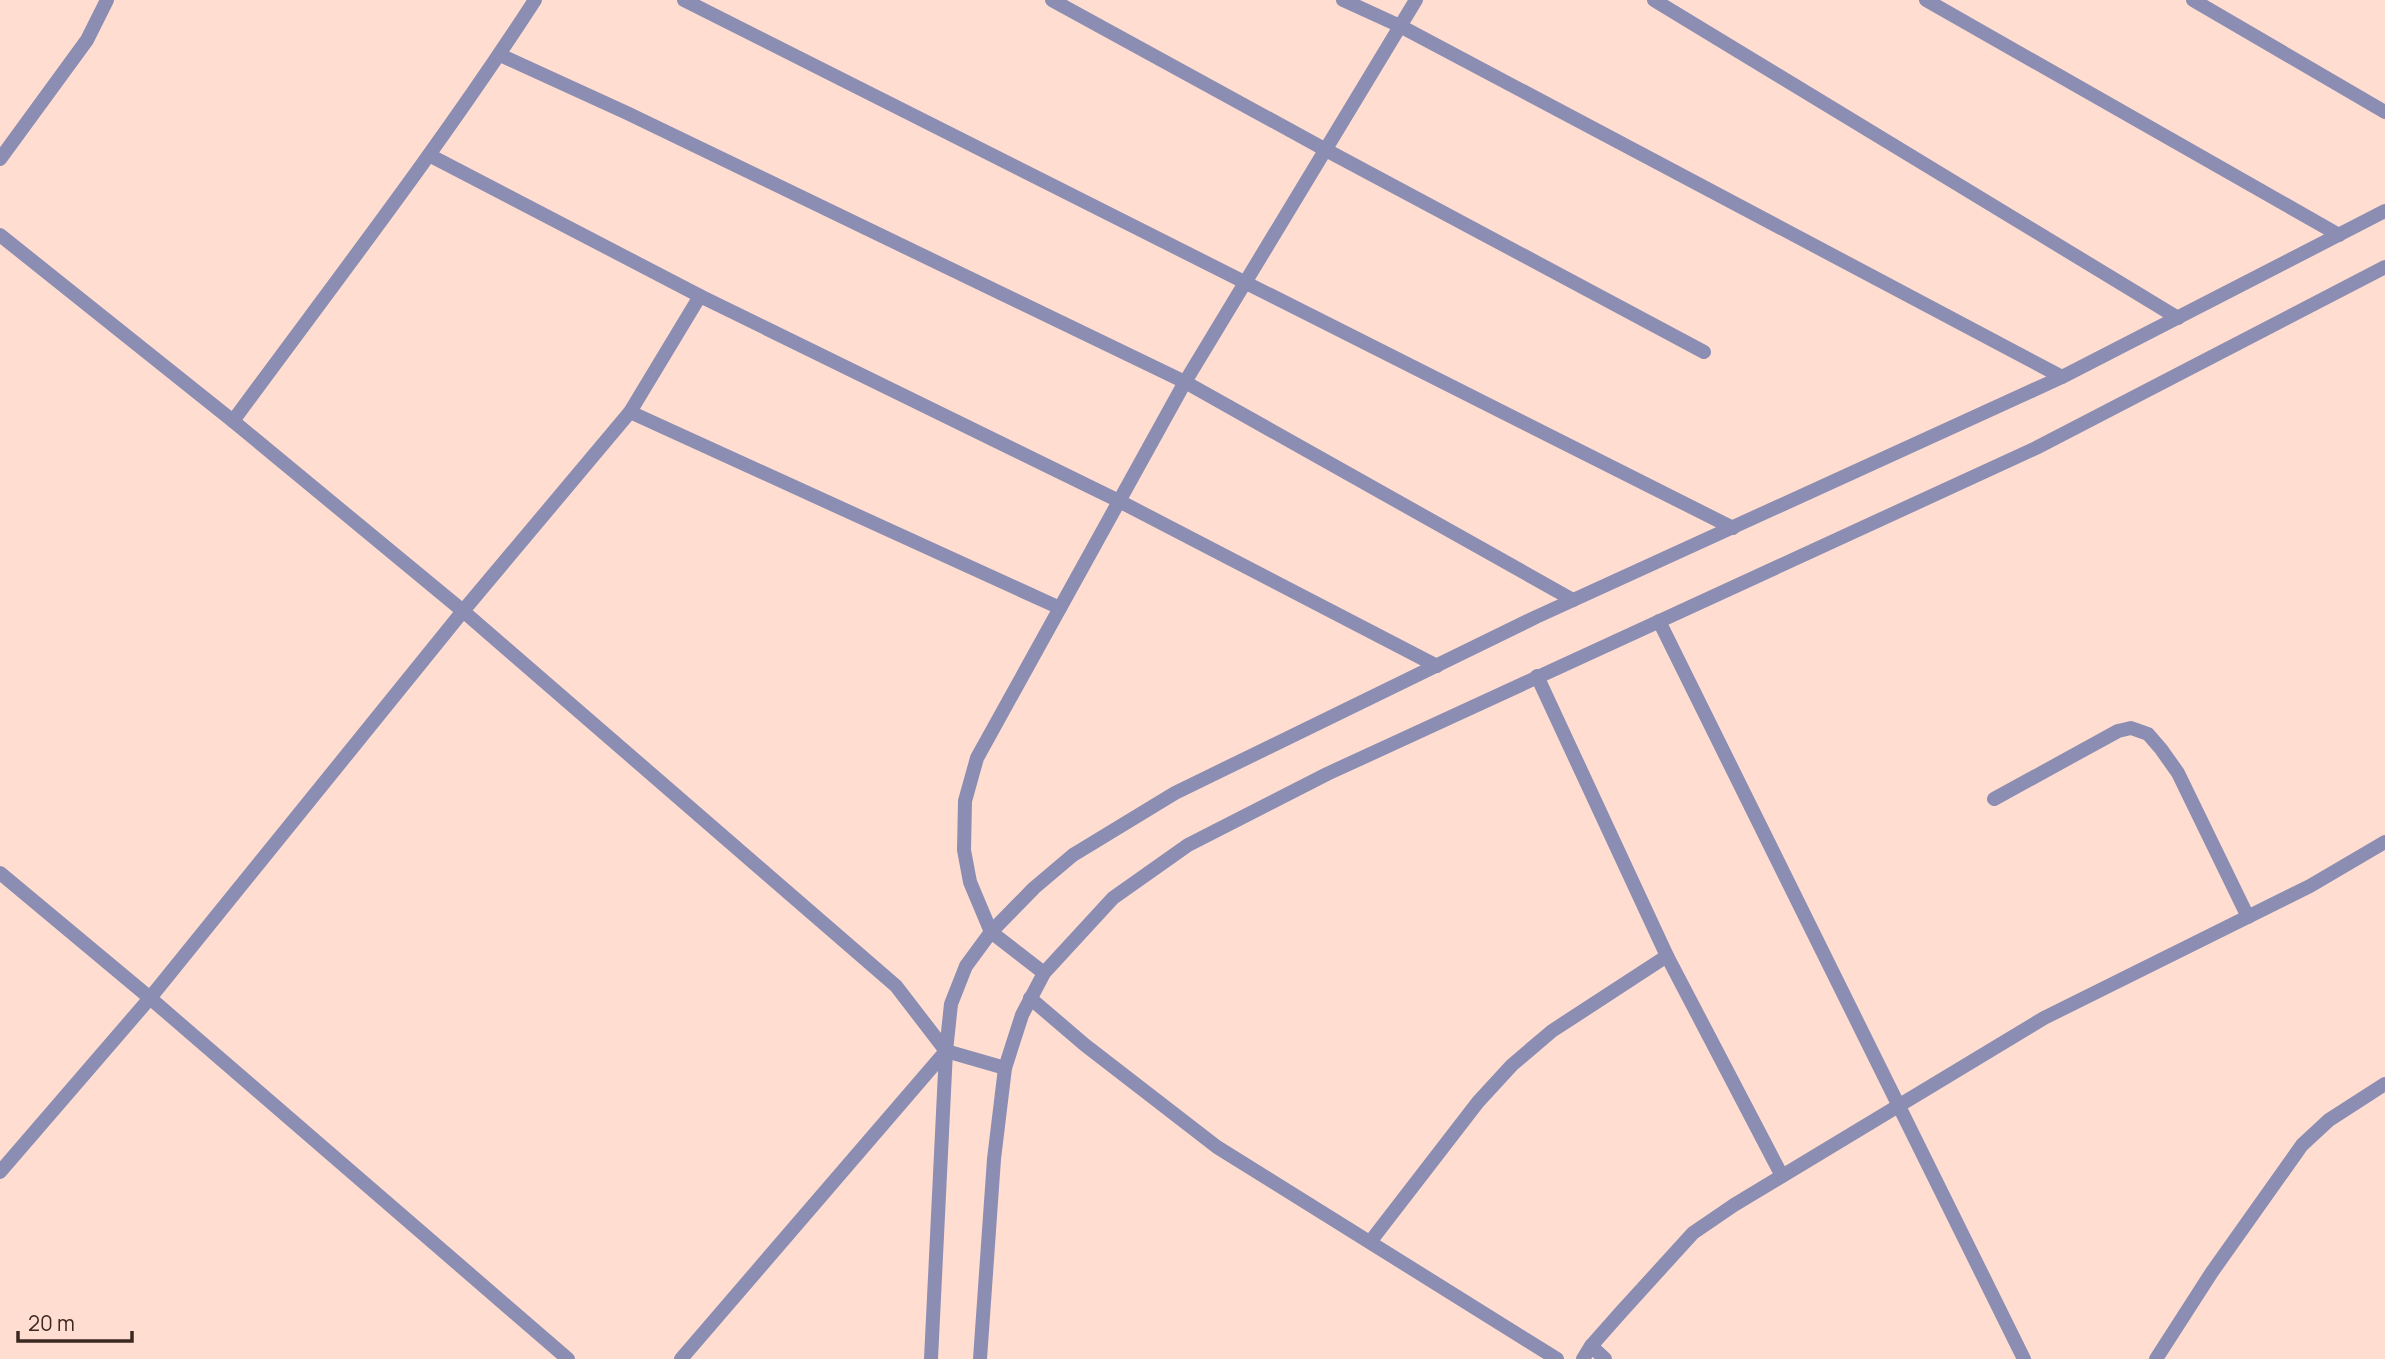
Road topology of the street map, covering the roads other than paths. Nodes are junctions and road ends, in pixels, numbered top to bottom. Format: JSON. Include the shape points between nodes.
{"nodes":[{"id":1,"x":107,"y":0,"type":"edge"},
{"id":2,"x":535,"y":0,"type":"edge"},
{"id":3,"x":684,"y":0,"type":"edge"},
{"id":4,"x":1052,"y":0,"type":"edge"},
{"id":5,"x":1343,"y":0,"type":"edge"},
{"id":6,"x":1416,"y":0,"type":"edge"},
{"id":7,"x":1654,"y":0,"type":"edge"},
{"id":8,"x":1926,"y":0,"type":"edge"},
{"id":9,"x":2193,"y":0,"type":"edge"},
{"id":10,"x":1400,"y":26,"type":"junction"},
{"id":11,"x":499,"y":55,"type":"junction"},
{"id":12,"x":2385,"y":112,"type":"edge"},
{"id":13,"x":1326,"y":150,"type":"junction"},
{"id":14,"x":429,"y":155,"type":"junction"},
{"id":15,"x":0,"y":159,"type":"edge"},
{"id":16,"x":2385,"y":211,"type":"edge"},
{"id":17,"x":0,"y":235,"type":"edge"},
{"id":18,"x":2339,"y":235,"type":"junction"},
{"id":19,"x":2385,"y":267,"type":"edge"},
{"id":20,"x":1245,"y":284,"type":"junction"},
{"id":21,"x":700,"y":296,"type":"junction"},
{"id":22,"x":2178,"y":318,"type":"junction"},
{"id":23,"x":1704,"y":352,"type":"dead end"},
{"id":24,"x":2063,"y":377,"type":"junction"},
{"id":25,"x":1185,"y":382,"type":"junction"},
{"id":26,"x":630,"y":412,"type":"junction"},
{"id":27,"x":233,"y":421,"type":"junction"},
{"id":28,"x":1119,"y":501,"type":"junction"},
{"id":29,"x":1733,"y":528,"type":"junction"},
{"id":30,"x":1573,"y":600,"type":"junction"},
{"id":31,"x":1060,"y":608,"type":"junction"},
{"id":32,"x":463,"y":611,"type":"junction"},
{"id":33,"x":1659,"y":621,"type":"junction"},
{"id":34,"x":1437,"y":666,"type":"junction"},
{"id":35,"x":1537,"y":676,"type":"junction"},
{"id":36,"x":1994,"y":799,"type":"dead end"},
{"id":37,"x":2385,"y":842,"type":"edge"},
{"id":38,"x":0,"y":873,"type":"edge"},
{"id":39,"x":2248,"y":917,"type":"junction"},
{"id":40,"x":991,"y":932,"type":"junction"},
{"id":41,"x":1667,"y":956,"type":"junction"},
{"id":42,"x":1044,"y":974,"type":"junction"},
{"id":43,"x":150,"y":998,"type":"junction"},
{"id":44,"x":1030,"y":998,"type":"junction"},
{"id":45,"x":946,"y":1051,"type":"junction"},
{"id":46,"x":1005,"y":1068,"type":"junction"},
{"id":47,"x":2385,"y":1084,"type":"edge"},
{"id":48,"x":1898,"y":1106,"type":"junction"},
{"id":49,"x":0,"y":1172,"type":"edge"},
{"id":50,"x":1782,"y":1175,"type":"junction"},
{"id":51,"x":1370,"y":1242,"type":"junction"},
{"id":52,"x":1591,"y":1346,"type":"junction"},
{"id":53,"x":568,"y":1359,"type":"edge"},
{"id":54,"x":681,"y":1359,"type":"edge"},
{"id":55,"x":930,"y":1359,"type":"edge"},
{"id":56,"x":980,"y":1359,"type":"edge"},
{"id":57,"x":1557,"y":1359,"type":"edge"},
{"id":58,"x":1583,"y":1359,"type":"edge"},
{"id":59,"x":1605,"y":1359,"type":"edge"},
{"id":60,"x":2024,"y":1359,"type":"edge"},
{"id":61,"x":2156,"y":1359,"type":"edge"}],
"edges":[{"from":1,"to":15,"type":"street","via":[[87,40]]},
{"from":2,"to":11,"type":"street"},
{"from":3,"to":20,"type":"street"},
{"from":4,"to":13,"type":"street"},
{"from":5,"to":10,"type":"street"},
{"from":6,"to":10,"type":"street"},
{"from":7,"to":22,"type":"street"},
{"from":8,"to":18,"type":"street"},
{"from":9,"to":12,"type":"street"},
{"from":10,"to":13,"type":"street"},
{"from":10,"to":24,"type":"street"},
{"from":11,"to":14,"type":"street"},
{"from":11,"to":25,"type":"street"},
{"from":13,"to":20,"type":"street"},
{"from":13,"to":23,"type":"street"},
{"from":14,"to":21,"type":"street"},
{"from":14,"to":27,"type":"street"},
{"from":16,"to":18,"type":"street"},
{"from":17,"to":27,"type":"street"},
{"from":18,"to":22,"type":"street"},
{"from":19,"to":33,"type":"street","via":[[2036,448]]},
{"from":20,"to":25,"type":"street"},
{"from":20,"to":29,"type":"street"},
{"from":21,"to":26,"type":"street"},
{"from":21,"to":28,"type":"street"},
{"from":22,"to":24,"type":"street"},
{"from":24,"to":29,"type":"street"},
{"from":25,"to":28,"type":"street"},
{"from":25,"to":30,"type":"street"},
{"from":26,"to":31,"type":"street"},
{"from":26,"to":32,"type":"street"},
{"from":27,"to":32,"type":"street"},
{"from":28,"to":31,"type":"street"},
{"from":28,"to":34,"type":"street"},
{"from":29,"to":30,"type":"street"},
{"from":30,"to":34,"type":"street"},
{"from":31,"to":40,"type":"street","via":[[977,758],[965,801],[964,850],[970,882]]},
{"from":32,"to":43,"type":"street"},
{"from":32,"to":45,"type":"street","via":[[896,986]]},
{"from":33,"to":35,"type":"street"},
{"from":33,"to":48,"type":"street"},
{"from":34,"to":40,"type":"street","via":[[1175,793],[1073,855]]},
{"from":35,"to":41,"type":"street"},
{"from":35,"to":42,"type":"street","via":[[1188,845],[1113,898]]},
{"from":36,"to":39,"type":"street","via":[[2118,731],[2132,728],[2148,734],[2178,773]]},
{"from":37,"to":39,"type":"street"},
{"from":38,"to":43,"type":"street"},
{"from":39,"to":48,"type":"street","via":[[2044,1018]]},
{"from":40,"to":42,"type":"street"},
{"from":40,"to":45,"type":"street","via":[[966,966],[951,1004]]},
{"from":41,"to":50,"type":"street"},
{"from":41,"to":51,"type":"street","via":[[1552,1031],[1512,1065]]},
{"from":42,"to":44,"type":"street"},
{"from":43,"to":49,"type":"street"},
{"from":43,"to":53,"type":"street"},
{"from":44,"to":46,"type":"street"},
{"from":44,"to":51,"type":"street","via":[[1217,1147]]},
{"from":45,"to":46,"type":"street"},
{"from":45,"to":54,"type":"street"},
{"from":45,"to":55,"type":"street"},
{"from":46,"to":56,"type":"street"},
{"from":47,"to":61,"type":"street","via":[[2329,1120],[2302,1145]]},
{"from":48,"to":50,"type":"street"},
{"from":48,"to":60,"type":"street"},
{"from":50,"to":52,"type":"street","via":[[1693,1233]]},
{"from":51,"to":57,"type":"street"},
{"from":52,"to":58,"type":"street"},
{"from":52,"to":59,"type":"street"}]}
